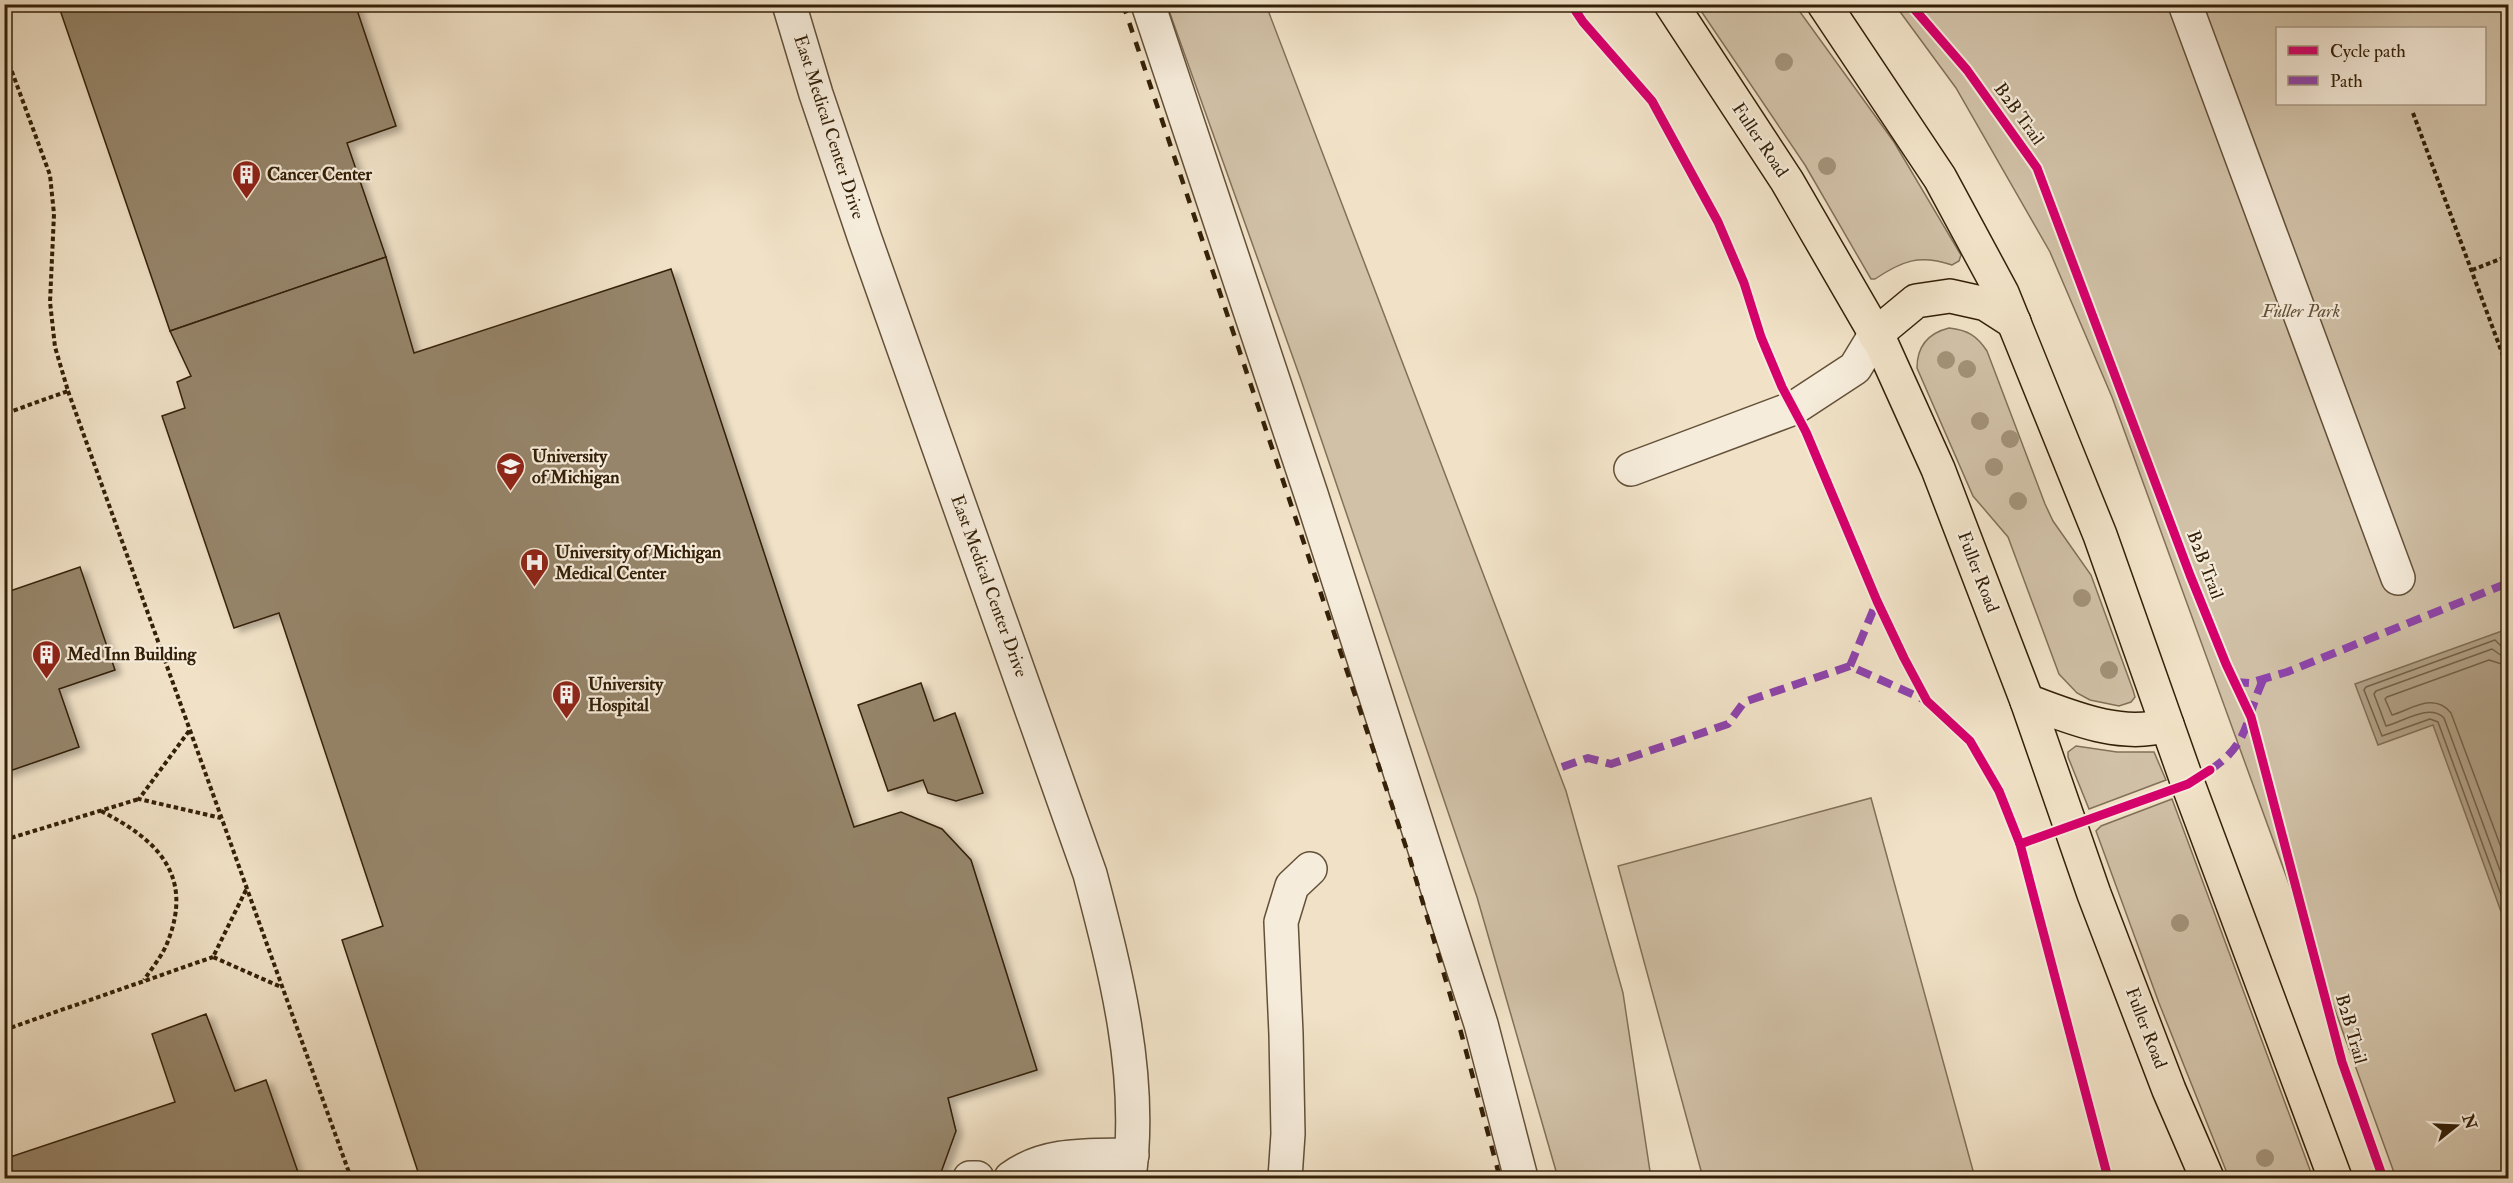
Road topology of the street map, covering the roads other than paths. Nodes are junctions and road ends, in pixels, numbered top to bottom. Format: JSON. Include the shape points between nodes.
{"nodes":[{"id":1,"x":789,"y":4,"type":"edge"},
{"id":2,"x":1148,"y":4,"type":"edge"},
{"id":3,"x":1671,"y":4,"type":"edge"},
{"id":4,"x":1824,"y":4,"type":"edge"},
{"id":5,"x":2185,"y":4,"type":"edge"},
{"id":6,"x":2014,"y":322,"type":"junction"},
{"id":7,"x":1875,"y":335,"type":"junction"},
{"id":8,"x":1631,"y":469,"type":"dead end"},
{"id":9,"x":2398,"y":578,"type":"dead end"},
{"id":10,"x":2026,"y":701,"type":"junction"},
{"id":11,"x":2167,"y":725,"type":"junction"},
{"id":12,"x":1310,"y":869,"type":"dead end"},
{"id":13,"x":1130,"y":1167,"type":"edge"},
{"id":14,"x":970,"y":1179,"type":"edge"},
{"id":15,"x":976,"y":1179,"type":"edge"},
{"id":16,"x":1011,"y":1179,"type":"edge"},
{"id":17,"x":1285,"y":1179,"type":"edge"},
{"id":18,"x":1521,"y":1179,"type":"edge"},
{"id":19,"x":2207,"y":1179,"type":"edge"},
{"id":20,"x":2335,"y":1179,"type":"edge"}],
"edges":[{"from":1,"to":13,"type":"street","name":"East Medical Center Drive","via":[[866,239],[1090,874],[1114,963],[1128,1044],[1132,1101]]},
{"from":2,"to":18,"type":"street","via":[[1481,1024]]},
{"from":3,"to":7,"type":"main road","name":"Fuller Road","via":[[1787,181]]},
{"from":4,"to":6,"type":"main road","via":[[1940,178],[2002,292]]},
{"from":5,"to":9,"type":"street"},
{"from":6,"to":7,"type":"main road","via":[[1986,304],[1950,296],[1916,301]]},
{"from":6,"to":11,"type":"main road","via":[[2100,536]]},
{"from":7,"to":8,"type":"street","via":[[1855,368],[1794,408]]},
{"from":7,"to":10,"type":"main road","name":"Fuller Road","via":[[1938,469]]},
{"from":10,"to":11,"type":"main road","via":[[2114,729],[2153,730]]},
{"from":10,"to":19,"type":"main road","name":"Fuller Road","via":[[2094,894]]},
{"from":11,"to":20,"type":"main road"},
{"from":12,"to":17,"type":"street","via":[[1292,886],[1281,922],[1288,1134]]},
{"from":13,"to":16,"type":"street","via":[[1051,1159],[1024,1169]]},
{"from":14,"to":15,"type":"street"}]}
